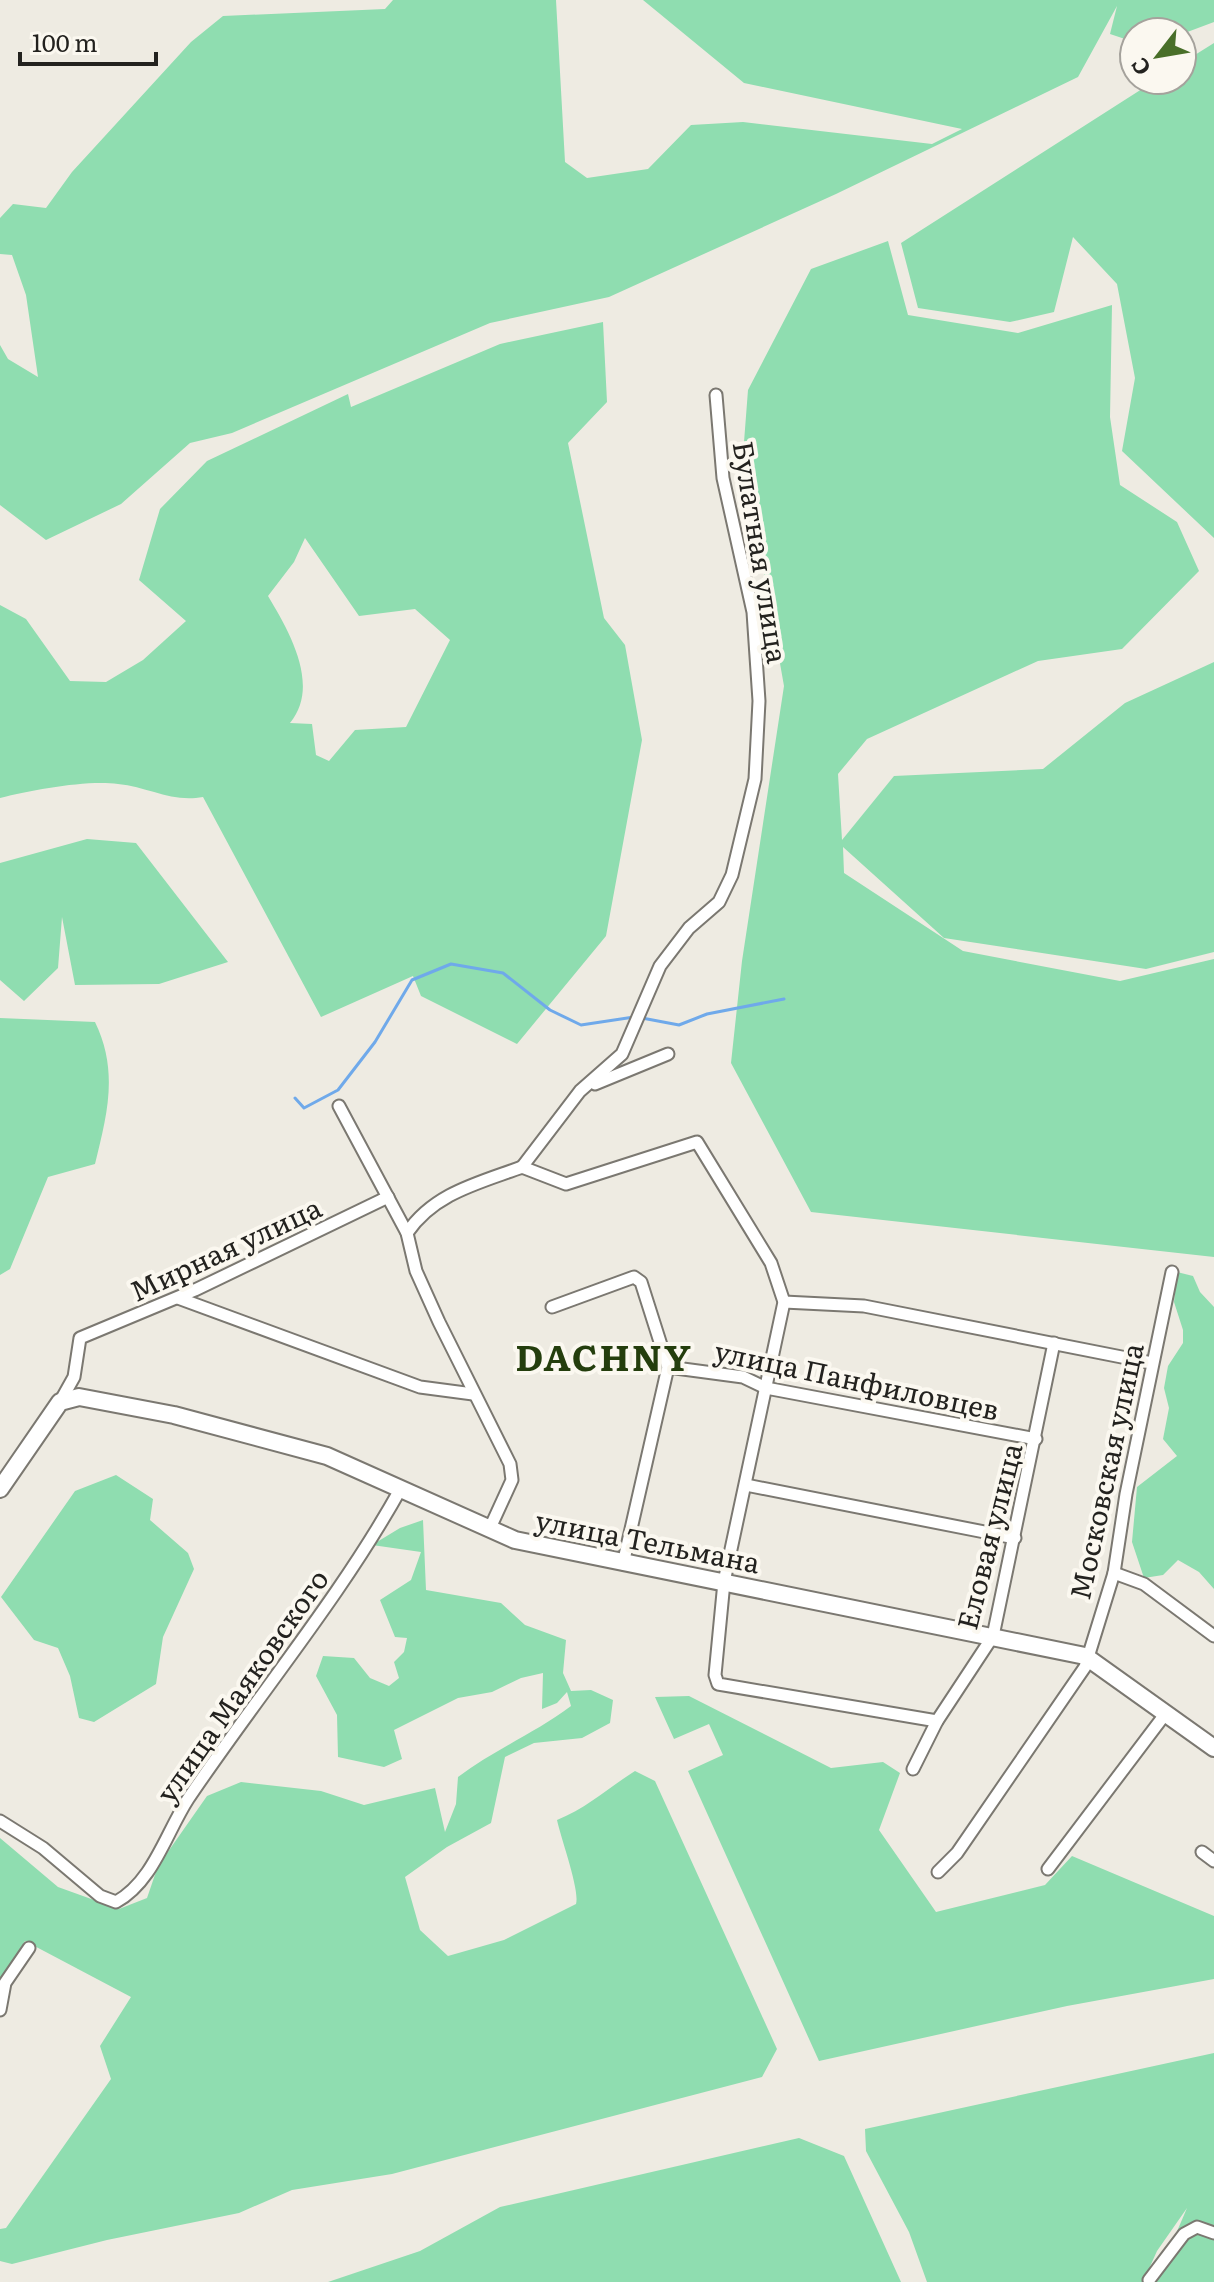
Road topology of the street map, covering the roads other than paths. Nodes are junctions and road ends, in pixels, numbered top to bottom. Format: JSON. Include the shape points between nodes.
{"nodes":[{"id":1,"x":716,"y":395,"type":"dead end"},
{"id":2,"x":668,"y":1054,"type":"dead end"},
{"id":3,"x":580,"y":1091,"type":"junction"},
{"id":4,"x":339,"y":1106,"type":"dead end"},
{"id":5,"x":522,"y":1167,"type":"junction"},
{"id":6,"x":388,"y":1197,"type":"junction"},
{"id":7,"x":407,"y":1233,"type":"junction"},
{"id":8,"x":1172,"y":1272,"type":"dead end"},
{"id":9,"x":178,"y":1298,"type":"junction"},
{"id":10,"x":784,"y":1302,"type":"junction"},
{"id":11,"x":552,"y":1307,"type":"dead end"},
{"id":12,"x":1054,"y":1343,"type":"junction"},
{"id":13,"x":1152,"y":1363,"type":"junction"},
{"id":14,"x":668,"y":1367,"type":"junction"},
{"id":15,"x":766,"y":1388,"type":"junction"},
{"id":16,"x":473,"y":1394,"type":"junction"},
{"id":17,"x":60,"y":1402,"type":"junction"},
{"id":18,"x":1036,"y":1439,"type":"junction"},
{"id":19,"x":746,"y":1485,"type":"junction"},
{"id":20,"x":401,"y":1488,"type":"junction"},
{"id":21,"x":0,"y":1489,"type":"edge"},
{"id":22,"x":490,"y":1528,"type":"junction"},
{"id":23,"x":1015,"y":1538,"type":"junction"},
{"id":24,"x":623,"y":1564,"type":"junction"},
{"id":25,"x":1114,"y":1573,"type":"junction"},
{"id":26,"x":724,"y":1582,"type":"junction"},
{"id":27,"x":993,"y":1636,"type":"junction"},
{"id":28,"x":1214,"y":1636,"type":"edge"},
{"id":29,"x":1085,"y":1656,"type":"junction"},
{"id":30,"x":1166,"y":1713,"type":"junction"},
{"id":31,"x":937,"y":1721,"type":"junction"},
{"id":32,"x":1214,"y":1748,"type":"edge"},
{"id":33,"x":913,"y":1769,"type":"dead end"},
{"id":34,"x":0,"y":1822,"type":"edge"},
{"id":35,"x":1202,"y":1852,"type":"dead end"},
{"id":36,"x":1214,"y":1861,"type":"edge"},
{"id":37,"x":1048,"y":1869,"type":"dead end"},
{"id":38,"x":938,"y":1872,"type":"dead end"},
{"id":39,"x":29,"y":1948,"type":"dead end"},
{"id":40,"x":0,"y":2010,"type":"edge"},
{"id":41,"x":1214,"y":2233,"type":"edge"},
{"id":42,"x":1149,"y":2280,"type":"dead end"}],
"edges":[{"from":1,"to":3,"type":"street","name":"Булатная улица","via":[[723,478],[753,612],[759,701],[755,779],[732,875],[719,902],[689,928],[660,966],[622,1054]]},
{"from":2,"to":3,"type":"street"},
{"from":3,"to":5,"type":"street","name":"Булатная улица"},
{"from":4,"to":6,"type":"street"},
{"from":5,"to":7,"type":"street","via":[[435,1202]]},
{"from":5,"to":10,"type":"street","via":[[566,1184],[697,1142],[771,1263]]},
{"from":6,"to":7,"type":"street"},
{"from":6,"to":9,"type":"street","name":"Мирная улица"},
{"from":7,"to":16,"type":"street","via":[[416,1271]]},
{"from":8,"to":13,"type":"street","name":"Московская улица"},
{"from":9,"to":16,"type":"street","via":[[420,1387]]},
{"from":9,"to":17,"type":"street","name":"Мирная улица","via":[[80,1338],[74,1377]]},
{"from":10,"to":12,"type":"street","via":[[864,1306]]},
{"from":10,"to":15,"type":"street"},
{"from":11,"to":14,"type":"street","via":[[634,1277],[641,1282]]},
{"from":12,"to":13,"type":"street"},
{"from":12,"to":18,"type":"street","name":"Еловая улица"},
{"from":13,"to":25,"type":"street","name":"Московская улица"},
{"from":14,"to":15,"type":"street","name":"улица Панфиловцев","via":[[743,1377]]},
{"from":14,"to":24,"type":"street"},
{"from":15,"to":18,"type":"street","name":"улица Панфиловцев"},
{"from":15,"to":19,"type":"street"},
{"from":16,"to":22,"type":"street","via":[[502,1442],[511,1472]]},
{"from":17,"to":20,"type":"street","name":"улица Тельмана","via":[[79,1397],[174,1415],[327,1456]]},
{"from":17,"to":21,"type":"street"},
{"from":18,"to":23,"type":"street","name":"Еловая улица"},
{"from":19,"to":23,"type":"street"},
{"from":19,"to":26,"type":"street"},
{"from":20,"to":22,"type":"street","name":"улица Тельмана"},
{"from":20,"to":34,"type":"street","name":"улица Маяковского","via":[[354,1564],[187,1801],[133,1893],[116,1902],[100,1896],[43,1848]]},
{"from":22,"to":24,"type":"street","name":"улица Тельмана","via":[[515,1540]]},
{"from":23,"to":27,"type":"street","name":"Еловая улица"},
{"from":24,"to":26,"type":"street","name":"улица Тельмана"},
{"from":25,"to":28,"type":"street","via":[[1144,1584]]},
{"from":25,"to":29,"type":"street","name":"Московская улица"},
{"from":26,"to":27,"type":"street","name":"улица Тельмана"},
{"from":26,"to":31,"type":"street","via":[[718,1684]]},
{"from":27,"to":29,"type":"street","name":"улица Тельмана"},
{"from":27,"to":31,"type":"street","name":"Еловая улица"},
{"from":29,"to":30,"type":"street","name":"улица Тельмана"},
{"from":29,"to":38,"type":"street","name":"Московская улица","via":[[1085,1667],[1070,1690],[957,1853]]},
{"from":30,"to":32,"type":"street","name":"улица Тельмана"},
{"from":30,"to":37,"type":"street"},
{"from":31,"to":33,"type":"street","name":"Еловая улица"},
{"from":35,"to":36,"type":"street"},
{"from":39,"to":40,"type":"street","via":[[5,1983]]},
{"from":41,"to":42,"type":"street","via":[[1197,2227],[1184,2234]]}]}
